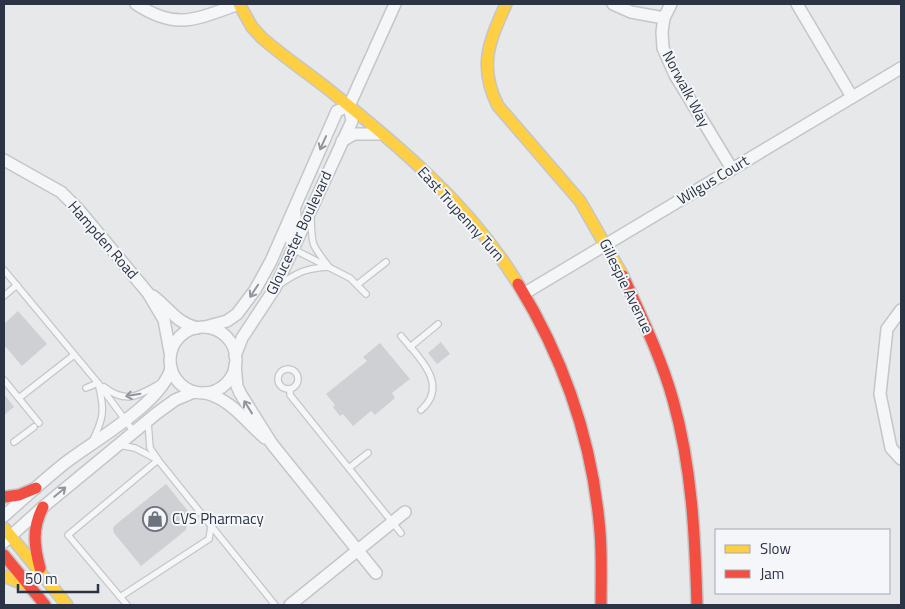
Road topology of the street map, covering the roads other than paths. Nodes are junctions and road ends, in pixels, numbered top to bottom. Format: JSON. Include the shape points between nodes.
{"nodes":[{"id":1,"x":136,"y":4,"type":"edge"},
{"id":2,"x":239,"y":4,"type":"edge"},
{"id":3,"x":395,"y":4,"type":"edge"},
{"id":4,"x":506,"y":4,"type":"edge"},
{"id":5,"x":613,"y":4,"type":"edge"},
{"id":6,"x":671,"y":4,"type":"edge"},
{"id":7,"x":797,"y":4,"type":"edge"},
{"id":8,"x":664,"y":18,"type":"junction"},
{"id":9,"x":901,"y":68,"type":"edge"},
{"id":10,"x":852,"y":97,"type":"junction"},
{"id":11,"x":349,"y":106,"type":"junction"},
{"id":12,"x":382,"y":134,"type":"junction"},
{"id":13,"x":341,"y":142,"type":"junction"},
{"id":14,"x":4,"y":160,"type":"edge"},
{"id":15,"x":732,"y":169,"type":"junction"},
{"id":16,"x":296,"y":203,"type":"junction"},
{"id":17,"x":311,"y":210,"type":"junction"},
{"id":18,"x":606,"y":245,"type":"junction"},
{"id":19,"x":293,"y":249,"type":"junction"},
{"id":20,"x":386,"y":262,"type":"dead end"},
{"id":21,"x":329,"y":267,"type":"junction"},
{"id":22,"x":4,"y":270,"type":"edge"},
{"id":23,"x":358,"y":284,"type":"junction"},
{"id":24,"x":17,"y":285,"type":"junction"},
{"id":25,"x":275,"y":288,"type":"junction"},
{"id":26,"x":148,"y":293,"type":"junction"},
{"id":27,"x":525,"y":293,"type":"junction"},
{"id":28,"x":366,"y":294,"type":"dead end"},
{"id":29,"x":4,"y":296,"type":"edge"},
{"id":30,"x":901,"y":310,"type":"edge"},
{"id":31,"x":438,"y":324,"type":"dead end"},
{"id":32,"x":201,"y":328,"type":"junction"},
{"id":33,"x":401,"y":336,"type":"dead end"},
{"id":34,"x":410,"y":347,"type":"junction"},
{"id":35,"x":170,"y":352,"type":"junction"},
{"id":36,"x":74,"y":355,"type":"junction"},
{"id":37,"x":235,"y":361,"type":"junction"},
{"id":38,"x":169,"y":374,"type":"junction"},
{"id":39,"x":4,"y":380,"type":"edge"},
{"id":40,"x":98,"y":383,"type":"junction"},
{"id":41,"x":86,"y":388,"type":"dead end"},
{"id":42,"x":290,"y":389,"type":"dead end"},
{"id":43,"x":199,"y":393,"type":"junction"},
{"id":44,"x":19,"y":398,"type":"junction"},
{"id":45,"x":421,"y":410,"type":"dead end"},
{"id":46,"x":125,"y":420,"type":"junction"},
{"id":47,"x":148,"y":420,"type":"junction"},
{"id":48,"x":134,"y":432,"type":"junction"},
{"id":49,"x":14,"y":442,"type":"dead end"},
{"id":50,"x":92,"y":443,"type":"junction"},
{"id":51,"x":272,"y":444,"type":"junction"},
{"id":52,"x":118,"y":445,"type":"junction"},
{"id":53,"x":368,"y":453,"type":"dead end"},
{"id":54,"x":901,"y":459,"type":"edge"},
{"id":55,"x":158,"y":460,"type":"junction"},
{"id":56,"x":349,"y":468,"type":"junction"},
{"id":57,"x":36,"y":488,"type":"junction"},
{"id":58,"x":4,"y":497,"type":"edge"},
{"id":59,"x":43,"y":507,"type":"junction"},
{"id":60,"x":405,"y":512,"type":"dead end"},
{"id":61,"x":4,"y":516,"type":"edge"},
{"id":62,"x":392,"y":522,"type":"junction"},
{"id":63,"x":211,"y":527,"type":"junction"},
{"id":64,"x":401,"y":533,"type":"dead end"},
{"id":65,"x":6,"y":535,"type":"edge"},
{"id":66,"x":358,"y":550,"type":"junction"},
{"id":67,"x":4,"y":555,"type":"edge"},
{"id":68,"x":376,"y":573,"type":"dead end"},
{"id":69,"x":42,"y":575,"type":"junction"},
{"id":70,"x":4,"y":576,"type":"edge"},
{"id":71,"x":30,"y":587,"type":"junction"},
{"id":72,"x":120,"y":597,"type":"junction"},
{"id":73,"x":45,"y":605,"type":"edge"},
{"id":74,"x":67,"y":605,"type":"edge"},
{"id":75,"x":127,"y":605,"type":"edge"},
{"id":76,"x":275,"y":605,"type":"edge"},
{"id":77,"x":290,"y":605,"type":"edge"},
{"id":78,"x":601,"y":605,"type":"edge"},
{"id":79,"x":697,"y":605,"type":"edge"}],
"edges":[{"from":1,"to":2,"type":"street","via":[[159,17],[184,21],[196,20]]},
{"from":2,"to":11,"type":"street","name":"East Trupenny Turn","via":[[255,32]]},
{"from":3,"to":11,"type":"street","name":"Gloucester Boulevard"},
{"from":4,"to":18,"type":"street","name":"Gillespie Avenue","via":[[488,46],[486,69],[489,89],[498,106],[580,201]]},
{"from":5,"to":8,"type":"street","via":[[631,12]]},
{"from":6,"to":8,"type":"street","name":"Norwalk Way"},
{"from":7,"to":10,"type":"street"},
{"from":8,"to":15,"type":"street","name":"Norwalk Way","via":[[663,48],[669,63]]},
{"from":9,"to":10,"type":"street","name":"Wilgus Court"},
{"from":10,"to":15,"type":"street","name":"Wilgus Court"},
{"from":11,"to":12,"type":"street","name":"East Trupenny Turn"},
{"from":11,"to":13,"type":"street","name":"Gloucester Boulevard","via":[[352,121]]},
{"from":11,"to":16,"type":"street","name":"Gloucester Boulevard","one_way":true,"via":[[337,111]]},
{"from":12,"to":13,"type":"street","via":[[354,134]]},
{"from":12,"to":27,"type":"street","name":"East Trupenny Turn","via":[[418,165],[489,241]]},
{"from":13,"to":17,"type":"street","name":"Gloucester Boulevard"},
{"from":14,"to":26,"type":"street","name":"Hampden Road","via":[[60,192],[79,210]]},
{"from":15,"to":18,"type":"street","name":"Wilgus Court"},
{"from":16,"to":19,"type":"lane","via":[[298,218],[288,240]]},
{"from":16,"to":32,"type":"street","name":"Gloucester Boulevard","one_way":true,"via":[[271,261],[237,314],[228,321]]},
{"from":17,"to":19,"type":"street","name":"Gloucester Boulevard"},
{"from":17,"to":21,"type":"lane","via":[[311,239],[317,253]]},
{"from":18,"to":27,"type":"street","name":"Wilgus Court"},
{"from":18,"to":79,"type":"street","name":"Gillespie Avenue","via":[[654,343],[673,400],[694,509]]},
{"from":19,"to":21,"type":"lane"},
{"from":19,"to":25,"type":"street","name":"Gloucester Boulevard"},
{"from":20,"to":23,"type":"lane"},
{"from":21,"to":23,"type":"lane"},
{"from":21,"to":25,"type":"lane","via":[[306,268]]},
{"from":22,"to":24,"type":"lane"},
{"from":23,"to":28,"type":"lane"},
{"from":24,"to":29,"type":"lane"},
{"from":24,"to":36,"type":"lane"},
{"from":25,"to":37,"type":"street","name":"Gloucester Boulevard","via":[[242,338]]},
{"from":26,"to":32,"type":"street","name":"Hampden Road","via":[[179,320]]},
{"from":26,"to":35,"type":"street","name":"Hampden Road","via":[[164,320]]},
{"from":27,"to":78,"type":"street","name":"East Trupenny Turn","via":[[558,360],[585,439],[600,530]]},
{"from":30,"to":54,"type":"street","via":[[887,329],[880,394],[891,448]]},
{"from":31,"to":34,"type":"lane"},
{"from":32,"to":35,"type":"street","via":[[188,330],[180,336]]},
{"from":32,"to":37,"type":"street","via":[[213,329],[227,338]]},
{"from":33,"to":34,"type":"lane"},
{"from":34,"to":45,"type":"lane","via":[[432,381],[433,392]]},
{"from":35,"to":38,"type":"street"},
{"from":36,"to":40,"type":"lane"},
{"from":36,"to":44,"type":"lane"},
{"from":37,"to":43,"type":"street","via":[[228,382],[214,392]]},
{"from":51,"to":37,"type":"street","one_way":true,"via":[[240,393]]},
{"from":38,"to":40,"type":"lane","one_way":true,"via":[[132,397],[122,397]]},
{"from":38,"to":43,"type":"street","via":[[182,386]]},
{"from":38,"to":46,"type":"street","via":[[154,395]]},
{"from":39,"to":44,"type":"lane"},
{"from":40,"to":41,"type":"lane"},
{"from":40,"to":46,"type":"lane"},
{"from":40,"to":50,"type":"lane","via":[[104,406]]},
{"from":42,"to":56,"type":"lane","via":[[290,395]]},
{"from":43,"to":47,"type":"street","via":[[175,400]]},
{"from":43,"to":51,"type":"street","via":[[217,396],[232,406]]},
{"from":44,"to":49,"type":"lane","via":[[36,425]]},
{"from":46,"to":48,"type":"lane"},
{"from":46,"to":50,"type":"street"},
{"from":47,"to":48,"type":"street"},
{"from":47,"to":55,"type":"lane","via":[[150,448]]},
{"from":48,"to":52,"type":"street"},
{"from":50,"to":57,"type":"street"},
{"from":51,"to":66,"type":"street"},
{"from":52,"to":55,"type":"lane","via":[[135,448]]},
{"from":59,"to":52,"type":"street","one_way":true},
{"from":53,"to":56,"type":"lane"},
{"from":55,"to":63,"type":"lane"},
{"from":55,"to":72,"type":"lane","via":[[68,535]]},
{"from":56,"to":62,"type":"lane"},
{"from":57,"to":58,"type":"street"},
{"from":57,"to":61,"type":"street"},
{"from":59,"to":65,"type":"street"},
{"from":59,"to":69,"type":"street","via":[[33,530]]},
{"from":60,"to":62,"type":"street"},
{"from":62,"to":64,"type":"lane"},
{"from":62,"to":66,"type":"street"},
{"from":63,"to":72,"type":"lane","via":[[209,539]]},
{"from":63,"to":76,"type":"lane"},
{"from":65,"to":69,"type":"street"},
{"from":66,"to":68,"type":"street"},
{"from":66,"to":77,"type":"street"},
{"from":67,"to":71,"type":"street"},
{"from":69,"to":74,"type":"street"},
{"from":70,"to":71,"type":"street"},
{"from":71,"to":73,"type":"street"},
{"from":72,"to":75,"type":"lane"}]}
